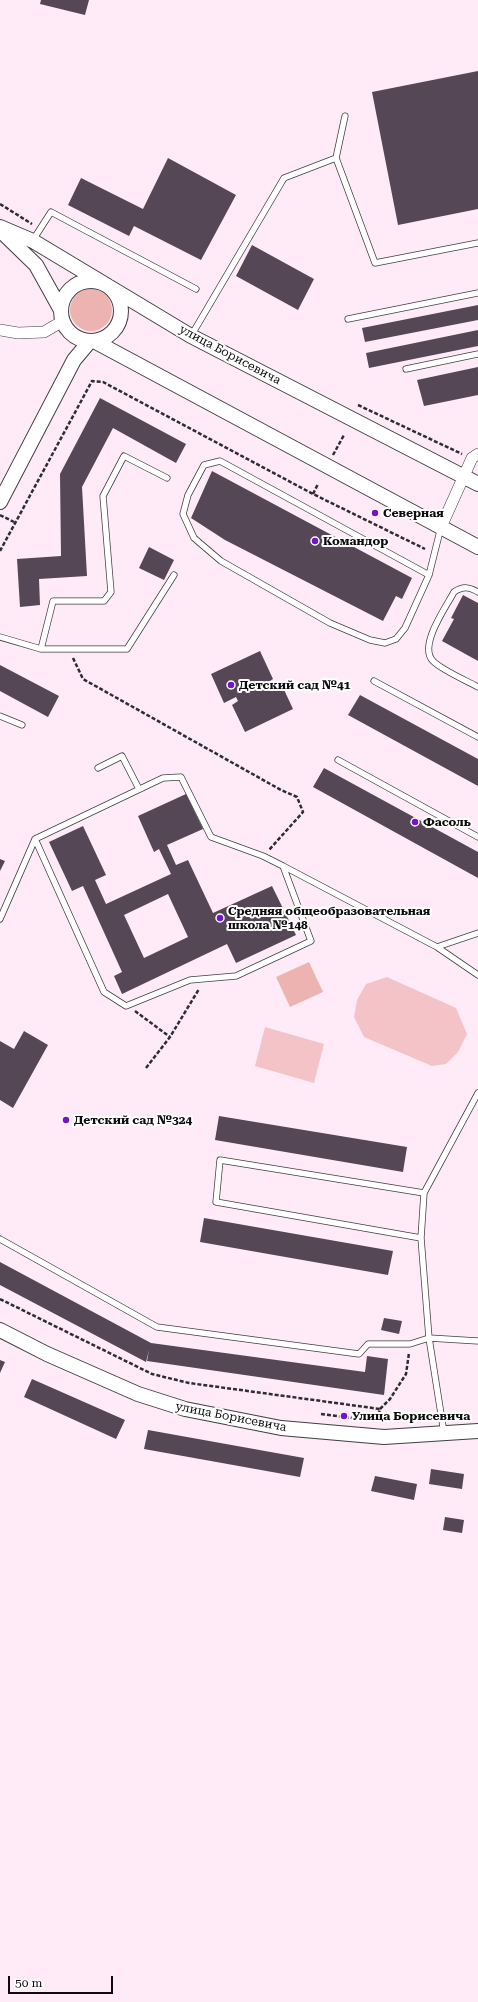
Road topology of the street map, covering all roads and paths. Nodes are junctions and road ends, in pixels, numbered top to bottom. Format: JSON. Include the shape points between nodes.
{"nodes":[{"id":1,"x":345,"y":116,"type":"dead end"},
{"id":2,"x":336,"y":158,"type":"junction"},
{"id":3,"x":0,"y":204,"type":"edge"},
{"id":4,"x":0,"y":229,"type":"edge"},
{"id":5,"x":41,"y":229,"type":"junction"},
{"id":6,"x":33,"y":241,"type":"junction"},
{"id":7,"x":478,"y":242,"type":"edge"},
{"id":8,"x":110,"y":287,"type":"junction"},
{"id":9,"x":196,"y":289,"type":"dead end"},
{"id":10,"x":478,"y":293,"type":"edge"},
{"id":11,"x":348,"y":319,"type":"dead end"},
{"id":12,"x":64,"y":320,"type":"junction"},
{"id":13,"x":0,"y":330,"type":"edge"},
{"id":14,"x":191,"y":336,"type":"junction"},
{"id":15,"x":92,"y":341,"type":"junction"},
{"id":16,"x":478,"y":354,"type":"edge"},
{"id":17,"x":74,"y":360,"type":"junction"},
{"id":18,"x":406,"y":369,"type":"dead end"},
{"id":19,"x":352,"y":402,"type":"dead end"},
{"id":20,"x":344,"y":435,"type":"dead end"},
{"id":21,"x":333,"y":455,"type":"dead end"},
{"id":22,"x":475,"y":456,"type":"edge"},
{"id":23,"x":167,"y":478,"type":"dead end"},
{"id":24,"x":464,"y":478,"type":"junction"},
{"id":25,"x":318,"y":484,"type":"dead end"},
{"id":26,"x":478,"y":484,"type":"edge"},
{"id":27,"x":313,"y":494,"type":"junction"},
{"id":28,"x":0,"y":502,"type":"edge"},
{"id":29,"x":0,"y":515,"type":"edge"},
{"id":30,"x":14,"y":522,"type":"junction"},
{"id":31,"x":441,"y":527,"type":"junction"},
{"id":32,"x":478,"y":548,"type":"edge"},
{"id":33,"x":425,"y":549,"type":"dead end"},
{"id":34,"x":0,"y":551,"type":"edge"},
{"id":35,"x":174,"y":575,"type":"dead end"},
{"id":36,"x":429,"y":576,"type":"junction"},
{"id":37,"x":478,"y":592,"type":"edge"},
{"id":38,"x":0,"y":637,"type":"edge"},
{"id":39,"x":41,"y":649,"type":"junction"},
{"id":40,"x":69,"y":650,"type":"junction"},
{"id":41,"x":374,"y":681,"type":"dead end"},
{"id":42,"x":478,"y":687,"type":"edge"},
{"id":43,"x":0,"y":716,"type":"edge"},
{"id":44,"x":22,"y":725,"type":"dead end"},
{"id":45,"x":478,"y":737,"type":"edge"},
{"id":46,"x":338,"y":760,"type":"dead end"},
{"id":47,"x":98,"y":768,"type":"dead end"},
{"id":48,"x":139,"y":789,"type":"junction"},
{"id":49,"x":478,"y":837,"type":"edge"},
{"id":50,"x":36,"y":839,"type":"junction"},
{"id":51,"x":263,"y":856,"type":"junction"},
{"id":52,"x":283,"y":866,"type":"junction"},
{"id":53,"x":0,"y":919,"type":"edge"},
{"id":54,"x":478,"y":933,"type":"edge"},
{"id":55,"x":437,"y":947,"type":"junction"},
{"id":56,"x":478,"y":976,"type":"edge"},
{"id":57,"x":203,"y":983,"type":"dead end"},
{"id":58,"x":127,"y":1006,"type":"junction"},
{"id":59,"x":170,"y":1037,"type":"junction"},
{"id":60,"x":146,"y":1068,"type":"dead end"},
{"id":61,"x":478,"y":1093,"type":"edge"},
{"id":62,"x":424,"y":1193,"type":"junction"},
{"id":63,"x":421,"y":1238,"type":"junction"},
{"id":64,"x":0,"y":1239,"type":"edge"},
{"id":65,"x":0,"y":1299,"type":"edge"},
{"id":66,"x":0,"y":1330,"type":"edge"},
{"id":67,"x":429,"y":1338,"type":"junction"},
{"id":68,"x":478,"y":1341,"type":"edge"},
{"id":69,"x":410,"y":1344,"type":"junction"},
{"id":70,"x":380,"y":1409,"type":"junction"},
{"id":71,"x":320,"y":1414,"type":"dead end"},
{"id":72,"x":478,"y":1432,"type":"edge"},
{"id":73,"x":444,"y":1434,"type":"junction"}],
"edges":[{"from":1,"to":2,"type":"lane"},
{"from":2,"to":7,"type":"lane","via":[[375,263]]},
{"from":2,"to":14,"type":"lane","via":[[284,178]]},
{"from":3,"to":5,"type":"path"},
{"from":4,"to":6,"type":"street","name":"улица Борисевича"},
{"from":4,"to":12,"type":"street","name":"улица Борисевича","via":[[36,265]]},
{"from":5,"to":6,"type":"lane"},
{"from":5,"to":9,"type":"lane","via":[[51,212]]},
{"from":6,"to":8,"type":"street","name":"улица Борисевича"},
{"from":8,"to":12,"type":"street","via":[[93,281],[74,286],[63,301]]},
{"from":8,"to":14,"type":"street","name":"улица Борисевича"},
{"from":8,"to":15,"type":"street","via":[[121,304],[122,315],[119,325],[104,339]]},
{"from":10,"to":11,"type":"lane"},
{"from":12,"to":13,"type":"street","via":[[44,332],[18,333]]},
{"from":12,"to":15,"type":"street","via":[[81,340]]},
{"from":12,"to":17,"type":"street","name":"улица Борисевича"},
{"from":14,"to":24,"type":"street","name":"улица Борисевича"},
{"from":15,"to":17,"type":"street"},
{"from":15,"to":31,"type":"street"},
{"from":16,"to":18,"type":"lane"},
{"from":17,"to":28,"type":"street"},
{"from":19,"to":22,"type":"path"},
{"from":20,"to":21,"type":"path"},
{"from":22,"to":24,"type":"street"},
{"from":23,"to":39,"type":"lane","via":[[124,456],[104,496],[111,592],[104,601],[53,600]]},
{"from":24,"to":26,"type":"street","name":"улица Борисевича"},
{"from":24,"to":31,"type":"street"},
{"from":25,"to":27,"type":"path"},
{"from":27,"to":30,"type":"path","via":[[103,382],[92,381]]},
{"from":27,"to":33,"type":"path"},
{"from":29,"to":30,"type":"path"},
{"from":30,"to":34,"type":"path"},
{"from":31,"to":32,"type":"street"},
{"from":31,"to":36,"type":"lane"},
{"from":35,"to":40,"type":"lane","via":[[127,649]]},
{"from":36,"to":36,"type":"lane","via":[[220,461],[204,465],[188,495],[183,514],[194,538],[220,561],[330,623],[370,640],[385,643],[396,639],[405,628]]},
{"from":37,"to":42,"type":"lane","via":[[470,588],[460,588],[454,592],[429,639],[428,650],[433,662]]},
{"from":38,"to":39,"type":"lane"},
{"from":39,"to":40,"type":"lane"},
{"from":40,"to":51,"type":"path","via":[[83,679],[297,797],[303,812]]},
{"from":41,"to":45,"type":"lane"},
{"from":43,"to":44,"type":"lane"},
{"from":46,"to":49,"type":"lane"},
{"from":47,"to":48,"type":"lane","via":[[122,756]]},
{"from":48,"to":50,"type":"lane"},
{"from":48,"to":51,"type":"lane","via":[[162,778],[181,777],[211,837]]},
{"from":50,"to":53,"type":"lane"},
{"from":50,"to":58,"type":"lane","via":[[104,992]]},
{"from":51,"to":52,"type":"lane"},
{"from":52,"to":55,"type":"lane"},
{"from":52,"to":58,"type":"lane","via":[[311,941],[236,976],[190,980]]},
{"from":54,"to":55,"type":"lane"},
{"from":55,"to":56,"type":"lane"},
{"from":57,"to":59,"type":"path"},
{"from":58,"to":59,"type":"path"},
{"from":59,"to":60,"type":"path"},
{"from":61,"to":62,"type":"lane"},
{"from":62,"to":63,"type":"lane"},
{"from":62,"to":63,"type":"lane","via":[[220,1160],[216,1202]]},
{"from":63,"to":67,"type":"lane"},
{"from":64,"to":69,"type":"lane","via":[[157,1327],[359,1354],[368,1344]]},
{"from":65,"to":70,"type":"path","via":[[152,1374],[189,1383]]},
{"from":66,"to":73,"type":"street","name":"улица Борисевича","via":[[138,1394],[184,1409],[281,1428],[384,1436]]},
{"from":67,"to":68,"type":"lane"},
{"from":67,"to":69,"type":"lane"},
{"from":67,"to":73,"type":"lane"},
{"from":69,"to":70,"type":"path","via":[[406,1374],[390,1399]]},
{"from":70,"to":71,"type":"path","via":[[378,1422]]},
{"from":72,"to":73,"type":"street","name":"улица Борисевича"}]}
